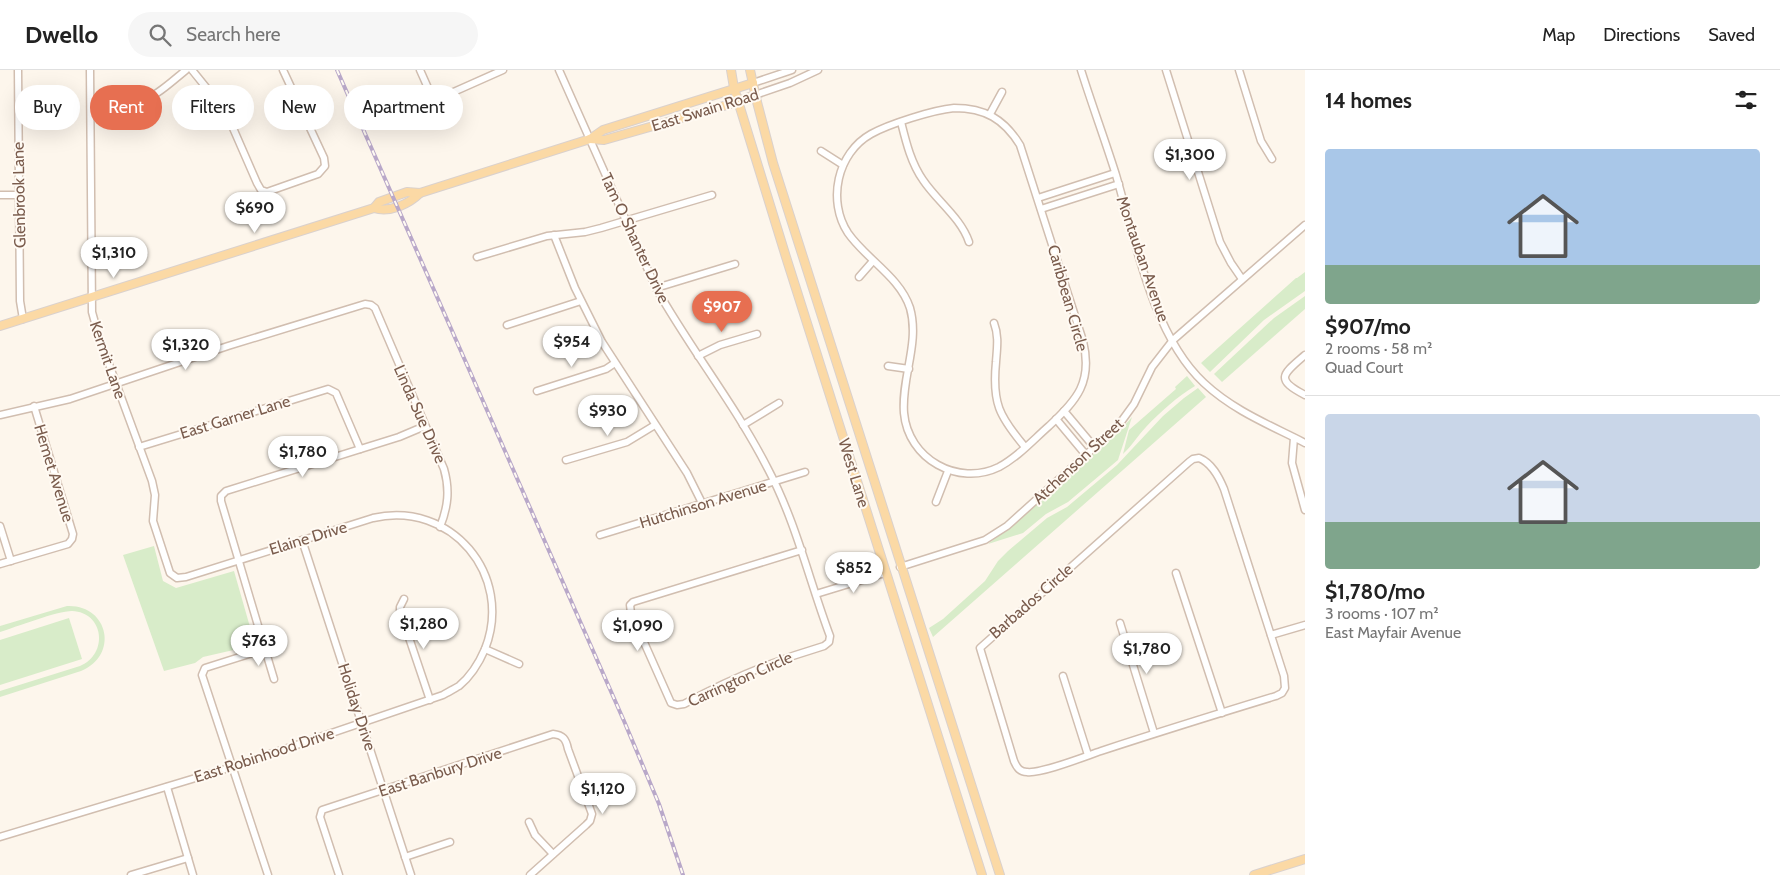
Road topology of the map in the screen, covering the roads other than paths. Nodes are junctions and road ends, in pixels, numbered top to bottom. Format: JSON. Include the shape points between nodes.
{"nodes":[{"id":1,"x":18,"y":70,"type":"edge"},
{"id":2,"x":90,"y":70,"type":"edge"},
{"id":3,"x":186,"y":70,"type":"edge"},
{"id":4,"x":192,"y":70,"type":"edge"},
{"id":5,"x":283,"y":70,"type":"edge"},
{"id":6,"x":420,"y":70,"type":"edge"},
{"id":7,"x":503,"y":70,"type":"edge"},
{"id":8,"x":559,"y":70,"type":"edge"},
{"id":9,"x":731,"y":70,"type":"edge"},
{"id":10,"x":750,"y":70,"type":"edge"},
{"id":11,"x":792,"y":70,"type":"edge"},
{"id":12,"x":818,"y":70,"type":"edge"},
{"id":13,"x":1081,"y":70,"type":"edge"},
{"id":14,"x":1166,"y":70,"type":"edge"},
{"id":15,"x":1239,"y":70,"type":"edge"},
{"id":16,"x":753,"y":83,"type":"junction"},
{"id":17,"x":90,"y":85,"type":"edge"},
{"id":18,"x":734,"y":88,"type":"junction"},
{"id":19,"x":162,"y":89,"type":"edge"},
{"id":20,"x":1002,"y":92,"type":"dead end"},
{"id":21,"x":755,"y":95,"type":"junction"},
{"id":22,"x":738,"y":101,"type":"junction"},
{"id":23,"x":990,"y":114,"type":"junction"},
{"id":24,"x":901,"y":122,"type":"junction"},
{"id":25,"x":91,"y":130,"type":"edge"},
{"id":26,"x":590,"y":139,"type":"junction"},
{"id":27,"x":821,"y":152,"type":"dead end"},
{"id":28,"x":1272,"y":159,"type":"dead end"},
{"id":29,"x":843,"y":166,"type":"junction"},
{"id":30,"x":1115,"y":173,"type":"junction"},
{"id":31,"x":1119,"y":184,"type":"junction"},
{"id":32,"x":712,"y":194,"type":"dead end"},
{"id":33,"x":0,"y":195,"type":"edge"},
{"id":34,"x":19,"y":195,"type":"junction"},
{"id":35,"x":1038,"y":198,"type":"junction"},
{"id":36,"x":1041,"y":209,"type":"junction"},
{"id":37,"x":625,"y":221,"type":"junction"},
{"id":38,"x":1305,"y":225,"type":"edge"},
{"id":39,"x":554,"y":235,"type":"junction"},
{"id":40,"x":969,"y":242,"type":"dead end"},
{"id":41,"x":477,"y":258,"type":"dead end"},
{"id":42,"x":873,"y":261,"type":"junction"},
{"id":43,"x":735,"y":264,"type":"dead end"},
{"id":44,"x":859,"y":276,"type":"dead end"},
{"id":45,"x":1242,"y":279,"type":"junction"},
{"id":46,"x":656,"y":288,"type":"junction"},
{"id":47,"x":92,"y":298,"type":"junction"},
{"id":48,"x":581,"y":301,"type":"junction"},
{"id":49,"x":23,"y":319,"type":"junction"},
{"id":50,"x":994,"y":323,"type":"dead end"},
{"id":51,"x":507,"y":324,"type":"dead end"},
{"id":52,"x":0,"y":326,"type":"edge"},
{"id":53,"x":757,"y":334,"type":"dead end"},
{"id":54,"x":1172,"y":340,"type":"junction"},
{"id":55,"x":1305,"y":355,"type":"edge"},
{"id":56,"x":698,"y":356,"type":"junction"},
{"id":57,"x":615,"y":363,"type":"junction"},
{"id":58,"x":888,"y":366,"type":"dead end"},
{"id":59,"x":909,"y":369,"type":"junction"},
{"id":60,"x":116,"y":382,"type":"junction"},
{"id":61,"x":537,"y":390,"type":"dead end"},
{"id":62,"x":1305,"y":396,"type":"edge"},
{"id":63,"x":779,"y":403,"type":"dead end"},
{"id":64,"x":34,"y":406,"type":"junction"},
{"id":65,"x":1064,"y":411,"type":"junction"},
{"id":66,"x":0,"y":415,"type":"edge"},
{"id":67,"x":1056,"y":419,"type":"junction"},
{"id":68,"x":655,"y":424,"type":"junction"},
{"id":69,"x":743,"y":425,"type":"junction"},
{"id":70,"x":425,"y":426,"type":"junction"},
{"id":71,"x":1294,"y":438,"type":"junction"},
{"id":72,"x":1305,"y":444,"type":"edge"},
{"id":73,"x":139,"y":447,"type":"junction"},
{"id":74,"x":1025,"y":447,"type":"junction"},
{"id":75,"x":1095,"y":448,"type":"junction"},
{"id":76,"x":360,"y":449,"type":"junction"},
{"id":77,"x":1086,"y":455,"type":"junction"},
{"id":78,"x":566,"y":460,"type":"dead end"},
{"id":79,"x":948,"y":471,"type":"junction"},
{"id":80,"x":805,"y":472,"type":"dead end"},
{"id":81,"x":775,"y":482,"type":"junction"},
{"id":82,"x":936,"y":502,"type":"dead end"},
{"id":83,"x":702,"y":503,"type":"junction"},
{"id":84,"x":1305,"y":510,"type":"edge"},
{"id":85,"x":0,"y":526,"type":"edge"},
{"id":86,"x":440,"y":527,"type":"junction"},
{"id":87,"x":600,"y":535,"type":"dead end"},
{"id":88,"x":302,"y":540,"type":"junction"},
{"id":89,"x":802,"y":550,"type":"junction"},
{"id":90,"x":239,"y":560,"type":"junction"},
{"id":91,"x":11,"y":561,"type":"junction"},
{"id":92,"x":0,"y":564,"type":"edge"},
{"id":93,"x":900,"y":567,"type":"junction"},
{"id":94,"x":885,"y":573,"type":"junction"},
{"id":95,"x":1176,"y":573,"type":"dead end"},
{"id":96,"x":177,"y":578,"type":"joint"},
{"id":97,"x":816,"y":594,"type":"junction"},
{"id":98,"x":404,"y":599,"type":"dead end"},
{"id":99,"x":1120,"y":623,"type":"dead end"},
{"id":100,"x":1305,"y":625,"type":"edge"},
{"id":101,"x":1270,"y":635,"type":"junction"},
{"id":102,"x":827,"y":644,"type":"joint"},
{"id":103,"x":265,"y":649,"type":"junction"},
{"id":104,"x":485,"y":649,"type":"junction"},
{"id":105,"x":519,"y":664,"type":"dead end"},
{"id":106,"x":1063,"y":676,"type":"dead end"},
{"id":107,"x":274,"y":679,"type":"dead end"},
{"id":108,"x":430,"y":700,"type":"junction"},
{"id":109,"x":1222,"y":713,"type":"junction"},
{"id":110,"x":362,"y":723,"type":"junction"},
{"id":111,"x":1154,"y":734,"type":"junction"},
{"id":112,"x":1088,"y":756,"type":"junction"},
{"id":113,"x":232,"y":767,"type":"junction"},
{"id":114,"x":167,"y":787,"type":"junction"},
{"id":115,"x":384,"y":790,"type":"junction"},
{"id":116,"x":529,"y":822,"type":"dead end"},
{"id":117,"x":0,"y":837,"type":"edge"},
{"id":118,"x":450,"y":842,"type":"dead end"},
{"id":119,"x":553,"y":854,"type":"junction"},
{"id":120,"x":405,"y":857,"type":"junction"},
{"id":121,"x":188,"y":858,"type":"junction"},
{"id":122,"x":1305,"y":859,"type":"edge"},
{"id":123,"x":131,"y":875,"type":"edge"},
{"id":124,"x":193,"y":875,"type":"edge"},
{"id":125,"x":268,"y":875,"type":"edge"},
{"id":126,"x":339,"y":875,"type":"edge"},
{"id":127,"x":411,"y":875,"type":"edge"},
{"id":128,"x":530,"y":875,"type":"edge"},
{"id":129,"x":982,"y":875,"type":"edge"},
{"id":130,"x":1000,"y":875,"type":"edge"},
{"id":131,"x":1254,"y":875,"type":"edge"}],
"edges":[{"from":1,"to":34,"type":"street","name":"Glenbrook Lane"},
{"from":2,"to":17,"type":"street","name":"Kermit Lane"},
{"from":3,"to":19,"type":"street"},
{"from":4,"to":5,"type":"street","via":[[226,112],[256,182],[264,192],[318,174],[325,166]]},
{"from":6,"to":7,"type":"street","via":[[435,99]]},
{"from":8,"to":26,"type":"street","name":"Tam O Shanter Drive"},
{"from":9,"to":18,"type":"main road","name":"West Lane"},
{"from":10,"to":16,"type":"main road","name":"West Lane"},
{"from":11,"to":16,"type":"street","name":"East Swain Road"},
{"from":12,"to":21,"type":"street","name":"East Swain Road"},
{"from":13,"to":30,"type":"street","name":"Montauban Avenue"},
{"from":14,"to":45,"type":"street","via":[[1220,242]]},
{"from":15,"to":28,"type":"street","via":[[1261,141]]},
{"from":16,"to":18,"type":"main road","name":"East Swain Road"},
{"from":16,"to":21,"type":"main road","name":"West Lane"},
{"from":18,"to":22,"type":"main road","name":"West Lane"},
{"from":18,"to":26,"type":"main road","name":"East Swain Road","via":[[603,130]]},
{"from":20,"to":23,"type":"street"},
{"from":21,"to":22,"type":"main road","name":"East Swain Road"},
{"from":21,"to":93,"type":"main road","name":"West Lane","via":[[772,163]]},
{"from":22,"to":26,"type":"main road","name":"East Swain Road","via":[[604,140]]},
{"from":22,"to":94,"type":"main road","name":"West Lane"},
{"from":23,"to":24,"type":"street","name":"Caribbean Circle","via":[[954,108]]},
{"from":23,"to":35,"type":"street","name":"Caribbean Circle","via":[[1008,129],[1020,146]]},
{"from":24,"to":29,"type":"street","name":"Caribbean Circle","via":[[862,141]]},
{"from":24,"to":40,"type":"street","via":[[920,176],[964,230]]},
{"from":25,"to":47,"type":"street","name":"Kermit Lane"},
{"from":26,"to":37,"type":"street","name":"Tam O Shanter Drive"},
{"from":26,"to":47,"type":"main road","name":"East Swain Road","via":[[420,193],[407,192],[379,202],[374,208]]},
{"from":27,"to":29,"type":"street"},
{"from":29,"to":42,"type":"street","name":"Caribbean Circle","via":[[837,192],[840,214],[847,232]]},
{"from":30,"to":31,"type":"street","name":"Montauban Avenue"},
{"from":30,"to":35,"type":"street"},
{"from":31,"to":36,"type":"street"},
{"from":31,"to":54,"type":"street","name":"Montauban Avenue","via":[[1153,297]]},
{"from":32,"to":37,"type":"street"},
{"from":33,"to":34,"type":"street"},
{"from":34,"to":49,"type":"street","name":"Glenbrook Lane"},
{"from":35,"to":36,"type":"street","name":"Caribbean Circle"},
{"from":36,"to":65,"type":"street","name":"Caribbean Circle","via":[[1086,358],[1079,392]]},
{"from":37,"to":39,"type":"street","via":[[585,232]]},
{"from":37,"to":46,"type":"street","name":"Tam O Shanter Drive"},
{"from":38,"to":45,"type":"street","name":"Atchenson Street"},
{"from":39,"to":41,"type":"street"},
{"from":39,"to":48,"type":"street"},
{"from":42,"to":44,"type":"street"},
{"from":42,"to":59,"type":"street","name":"Caribbean Circle","via":[[899,288],[910,308],[913,332]]},
{"from":43,"to":46,"type":"street"},
{"from":45,"to":54,"type":"street","name":"Atchenson Street"},
{"from":46,"to":56,"type":"street","name":"Tam O Shanter Drive"},
{"from":47,"to":49,"type":"main road","name":"East Swain Road"},
{"from":47,"to":60,"type":"street","name":"Kermit Lane","via":[[92,312]]},
{"from":48,"to":51,"type":"street"},
{"from":48,"to":57,"type":"street"},
{"from":49,"to":52,"type":"main road","name":"East Swain Road"},
{"from":50,"to":74,"type":"street","via":[[998,342],[994,377],[996,400],[1005,421]]},
{"from":53,"to":56,"type":"street","via":[[720,345]]},
{"from":54,"to":71,"type":"street","name":"Montauban Avenue","via":[[1192,371],[1215,393],[1242,412]]},
{"from":54,"to":75,"type":"street","name":"Atchenson Street","via":[[1152,367],[1128,414]]},
{"from":55,"to":62,"type":"street","via":[[1286,371],[1284,377],[1286,383]]},
{"from":56,"to":69,"type":"street","name":"Tam O Shanter Drive"},
{"from":57,"to":61,"type":"street","via":[[606,369]]},
{"from":57,"to":68,"type":"street"},
{"from":58,"to":59,"type":"street"},
{"from":59,"to":79,"type":"street","name":"Caribbean Circle","via":[[904,401],[908,431],[923,453]]},
{"from":60,"to":64,"type":"street"},
{"from":60,"to":70,"type":"street","name":"Linda Sue Drive","via":[[365,304],[375,308]]},
{"from":60,"to":73,"type":"street","name":"Kermit Lane"},
{"from":63,"to":69,"type":"street"},
{"from":64,"to":66,"type":"street"},
{"from":64,"to":91,"type":"street","name":"Hemet Avenue","via":[[73,534],[68,544]]},
{"from":65,"to":67,"type":"street","name":"Caribbean Circle"},
{"from":65,"to":75,"type":"street"},
{"from":67,"to":74,"type":"street","name":"Caribbean Circle"},
{"from":67,"to":77,"type":"street"},
{"from":68,"to":78,"type":"street","via":[[627,442]]},
{"from":68,"to":83,"type":"street"},
{"from":69,"to":81,"type":"street","name":"Tam O Shanter Drive"},
{"from":70,"to":76,"type":"street"},
{"from":70,"to":86,"type":"street","name":"Linda Sue Drive","via":[[448,484],[447,505]]},
{"from":71,"to":72,"type":"street","name":"Montauban Avenue"},
{"from":71,"to":84,"type":"street","via":[[1292,463]]},
{"from":73,"to":76,"type":"street","name":"East Garner Lane","via":[[331,389],[336,393]]},
{"from":73,"to":96,"type":"street","name":"Kermit Lane","via":[[154,488],[154,527],[170,573]]},
{"from":74,"to":79,"type":"street","name":"Caribbean Circle","via":[[1011,460],[990,470]]},
{"from":75,"to":77,"type":"street","name":"Atchenson Street"},
{"from":76,"to":90,"type":"street","via":[[222,493],[221,501]]},
{"from":77,"to":93,"type":"street","name":"Atchenson Street","via":[[992,537]]},
{"from":79,"to":82,"type":"street"},
{"from":80,"to":81,"type":"street","name":"Hutchinson Avenue"},
{"from":81,"to":83,"type":"street","name":"Hutchinson Avenue"},
{"from":81,"to":89,"type":"street","name":"Tam O Shanter Drive"},
{"from":83,"to":87,"type":"street","name":"Hutchinson Avenue"},
{"from":85,"to":91,"type":"street"},
{"from":86,"to":88,"type":"street","name":"Elaine Drive","via":[[419,518],[391,515]]},
{"from":86,"to":104,"type":"street","name":"East Robinhood Drive","via":[[465,544],[486,575],[492,613]]},
{"from":88,"to":90,"type":"street","name":"Elaine Drive"},
{"from":88,"to":110,"type":"street","name":"Holiday Drive"},
{"from":89,"to":97,"type":"street","name":"Tam O Shanter Drive"},
{"from":89,"to":102,"type":"street","name":"Carrington Circle","via":[[634,601],[630,605],[631,613],[670,700],[677,705],[754,670]]},
{"from":90,"to":96,"type":"street","name":"Elaine Drive"},
{"from":90,"to":103,"type":"street"},
{"from":91,"to":92,"type":"street"},
{"from":93,"to":130,"type":"main road","name":"West Lane"},
{"from":94,"to":97,"type":"street"},
{"from":94,"to":129,"type":"main road","name":"West Lane"},
{"from":95,"to":109,"type":"street"},
{"from":97,"to":102,"type":"street","name":"Tam O Shanter Drive","via":[[830,636]]},
{"from":98,"to":108,"type":"street","via":[[400,611]]},
{"from":99,"to":111,"type":"street"},
{"from":100,"to":101,"type":"street"},
{"from":101,"to":109,"type":"street","name":"Barbados Circle","via":[[1284,676],[1282,693]]},
{"from":101,"to":112,"type":"street","name":"Barbados Circle","via":[[1220,480],[1205,460],[1193,459],[980,648],[1017,768],[1029,773]]},
{"from":103,"to":107,"type":"street"},
{"from":103,"to":113,"type":"street","via":[[203,670],[202,677]]},
{"from":104,"to":105,"type":"street"},
{"from":104,"to":108,"type":"street","name":"East Robinhood Drive","via":[[465,681]]},
{"from":106,"to":112,"type":"street"},
{"from":108,"to":110,"type":"street","name":"East Robinhood Drive"},
{"from":109,"to":111,"type":"street","name":"Barbados Circle"},
{"from":110,"to":113,"type":"street","name":"East Robinhood Drive"},
{"from":110,"to":115,"type":"street","name":"Holiday Drive"},
{"from":111,"to":112,"type":"street","name":"Barbados Circle"},
{"from":113,"to":114,"type":"street","name":"East Robinhood Drive"},
{"from":113,"to":125,"type":"street"},
{"from":114,"to":117,"type":"street","name":"East Robinhood Drive"},
{"from":114,"to":121,"type":"street"},
{"from":115,"to":119,"type":"street","name":"East Banbury Drive","via":[[553,734],[561,736],[566,740],[592,814],[590,821]]},
{"from":115,"to":120,"type":"street","name":"Holiday Drive"},
{"from":115,"to":126,"type":"street","name":"East Banbury Drive","via":[[325,809],[320,814]]},
{"from":116,"to":119,"type":"street","via":[[535,835]]},
{"from":118,"to":120,"type":"street"},
{"from":119,"to":128,"type":"street"},
{"from":120,"to":127,"type":"street","name":"Holiday Drive"},
{"from":121,"to":123,"type":"street"},
{"from":121,"to":124,"type":"street"},
{"from":122,"to":131,"type":"main road"}]}
